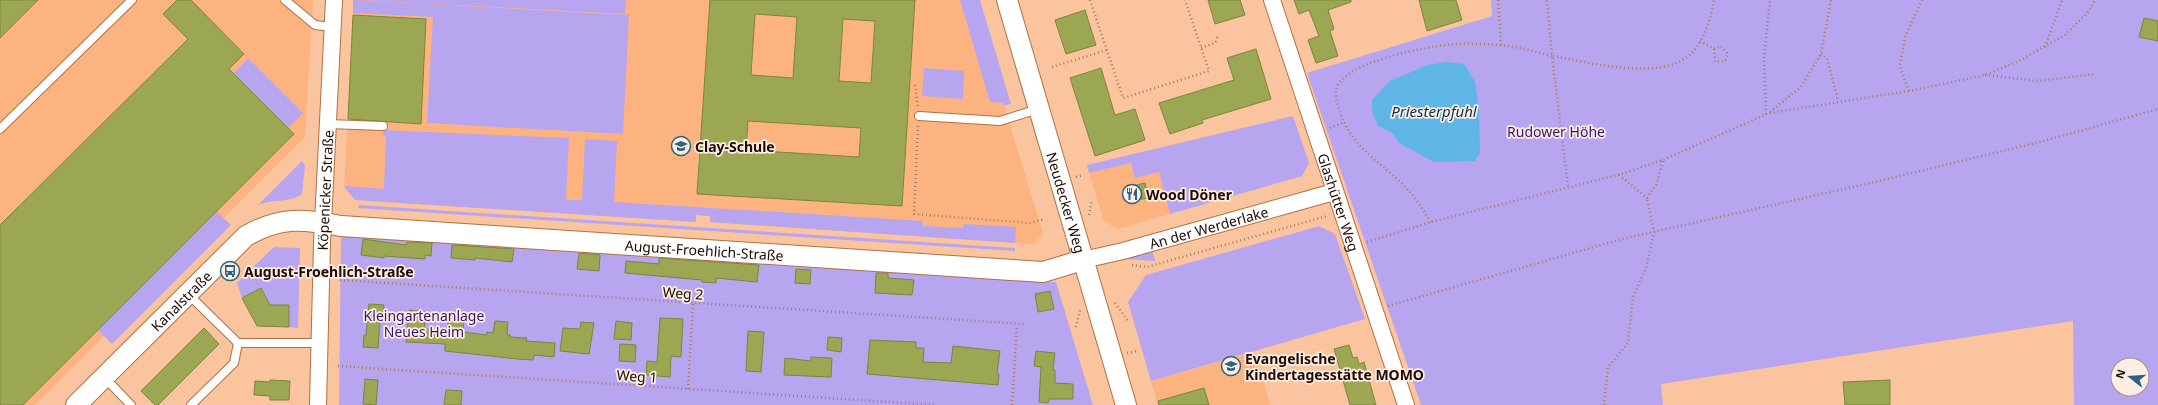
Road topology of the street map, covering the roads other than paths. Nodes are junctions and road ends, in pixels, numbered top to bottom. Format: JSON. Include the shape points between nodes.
{"nodes":[{"id":1,"x":132,"y":0,"type":"edge"},
{"id":2,"x":285,"y":0,"type":"edge"},
{"id":3,"x":334,"y":0,"type":"edge"},
{"id":4,"x":1007,"y":0,"type":"edge"},
{"id":5,"x":1272,"y":0,"type":"edge"},
{"id":6,"x":332,"y":27,"type":"junction"},
{"id":7,"x":1039,"y":109,"type":"junction"},
{"id":8,"x":919,"y":116,"type":"road end"},
{"id":9,"x":328,"y":124,"type":"junction"},
{"id":10,"x":383,"y":126,"type":"dead end"},
{"id":11,"x":0,"y":129,"type":"edge"},
{"id":12,"x":1334,"y":192,"type":"junction"},
{"id":13,"x":323,"y":223,"type":"junction"},
{"id":14,"x":1083,"y":260,"type":"junction"},
{"id":15,"x":187,"y":293,"type":"junction"},
{"id":16,"x":238,"y":343,"type":"junction"},
{"id":17,"x":320,"y":343,"type":"junction"},
{"id":18,"x":104,"y":377,"type":"junction"},
{"id":19,"x":76,"y":405,"type":"edge"},
{"id":20,"x":131,"y":405,"type":"edge"},
{"id":21,"x":191,"y":405,"type":"edge"},
{"id":22,"x":318,"y":405,"type":"edge"},
{"id":23,"x":1126,"y":405,"type":"edge"},
{"id":24,"x":1406,"y":405,"type":"edge"}],
"edges":[{"from":1,"to":11,"type":"lane"},
{"from":2,"to":6,"type":"lane","via":[[315,25]]},
{"from":3,"to":6,"type":"street","name":"Köpenicker Straße"},
{"from":4,"to":7,"type":"street","name":"Neudecker Weg"},
{"from":5,"to":12,"type":"street","name":"Glashütter Weg"},
{"from":6,"to":9,"type":"street","name":"Köpenicker Straße"},
{"from":7,"to":8,"type":"lane","via":[[1000,121]]},
{"from":7,"to":14,"type":"street","name":"Neudecker Weg"},
{"from":9,"to":10,"type":"lane"},
{"from":9,"to":13,"type":"street","name":"Köpenicker Straße"},
{"from":12,"to":14,"type":"street","name":"An der Werderlake"},
{"from":12,"to":24,"type":"street","name":"Glashütter Weg"},
{"from":13,"to":14,"type":"street","name":"August-Froehlich-Straße","via":[[365,228],[1043,272]]},
{"from":13,"to":15,"type":"street","name":"Kanalstraße","via":[[285,220],[259,229],[246,236]]},
{"from":13,"to":17,"type":"street","name":"Köpenicker Straße"},
{"from":14,"to":23,"type":"street","name":"Neudecker Weg"},
{"from":15,"to":16,"type":"lane"},
{"from":15,"to":18,"type":"street","name":"Kanalstraße"},
{"from":16,"to":17,"type":"lane"},
{"from":16,"to":21,"type":"lane","via":[[234,363]]},
{"from":17,"to":22,"type":"street","name":"Köpenicker Straße"},
{"from":18,"to":19,"type":"street","name":"Kanalstraße"},
{"from":18,"to":20,"type":"lane"}]}
